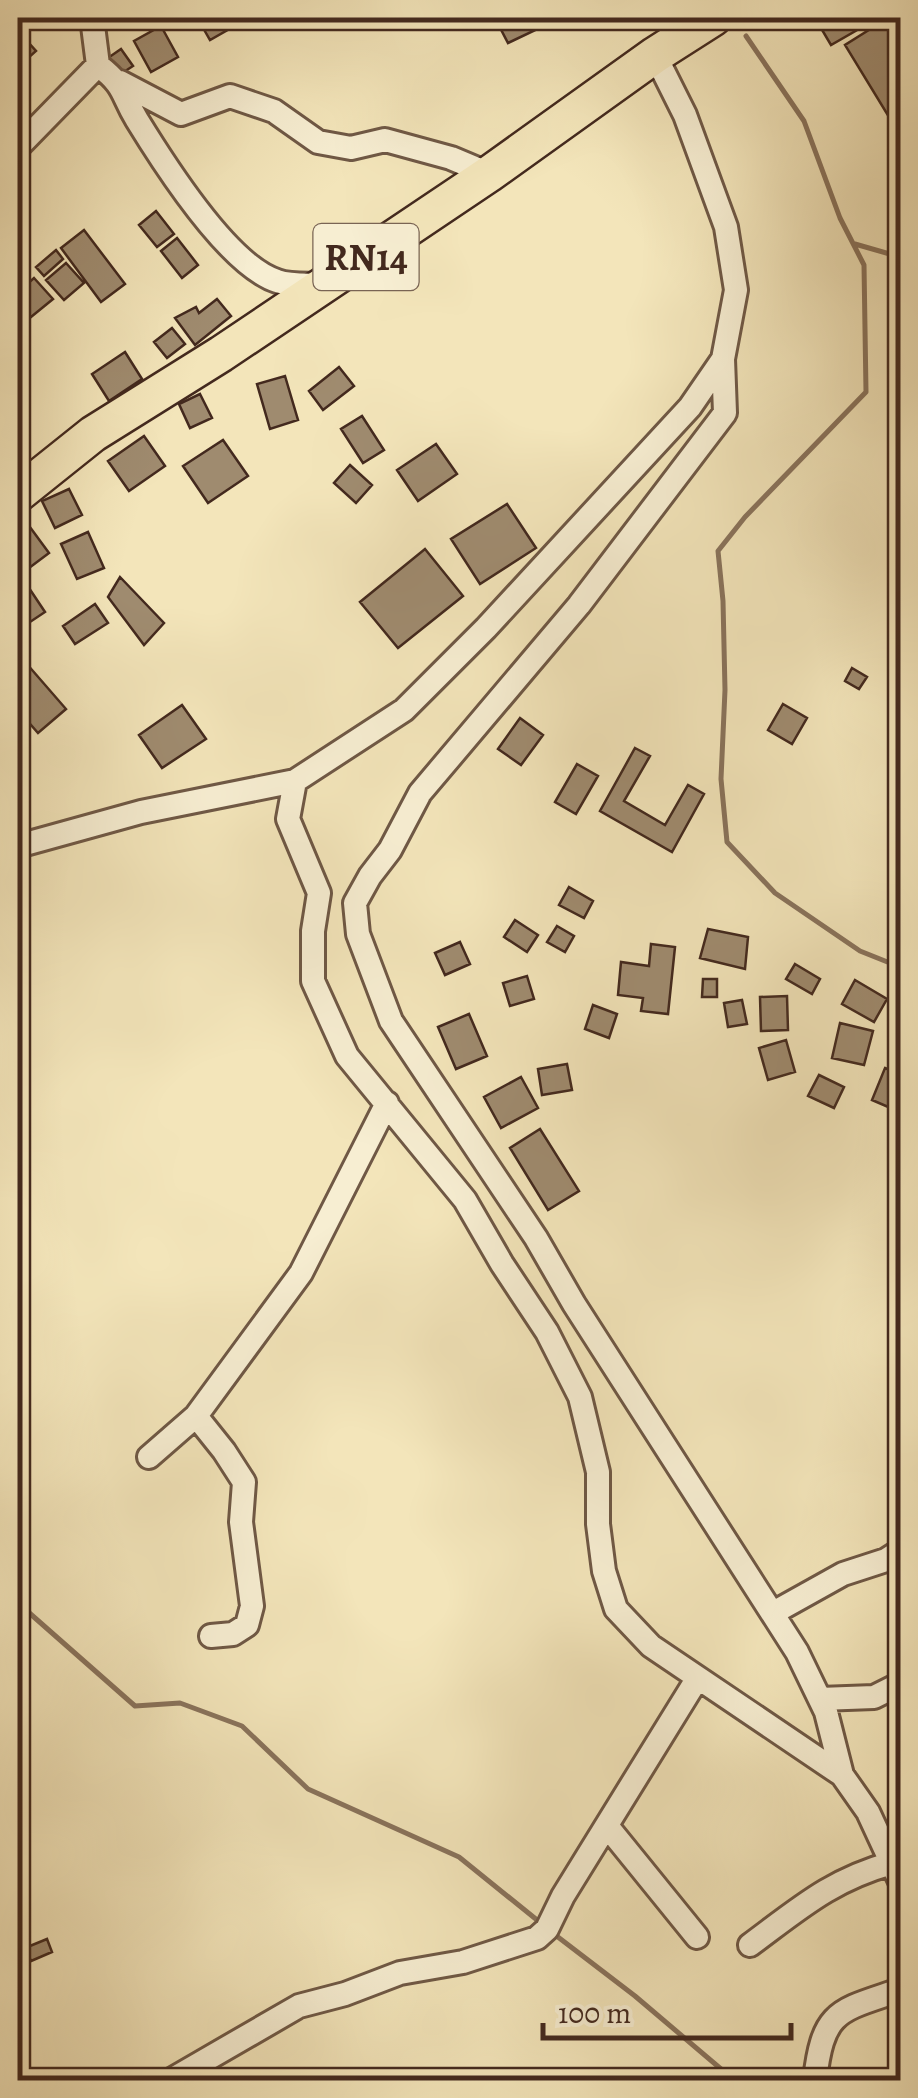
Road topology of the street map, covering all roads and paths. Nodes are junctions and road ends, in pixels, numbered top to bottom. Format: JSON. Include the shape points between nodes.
{"nodes":[{"id":1,"x":92,"y":18,"type":"edge"},
{"id":2,"x":713,"y":18,"type":"edge"},
{"id":3,"x":655,"y":55,"type":"junction"},
{"id":4,"x":98,"y":65,"type":"junction"},
{"id":5,"x":120,"y":82,"type":"junction"},
{"id":6,"x":18,"y":147,"type":"edge"},
{"id":7,"x":490,"y":174,"type":"junction"},
{"id":8,"x":323,"y":286,"type":"junction"},
{"id":9,"x":723,"y":359,"type":"junction"},
{"id":10,"x":18,"y":494,"type":"edge"},
{"id":11,"x":295,"y":781,"type":"junction"},
{"id":12,"x":18,"y":846,"type":"edge"},
{"id":13,"x":319,"y":893,"type":"junction"},
{"id":14,"x":355,"y":903,"type":"junction"},
{"id":15,"x":386,"y":1104,"type":"junction"},
{"id":16,"x":196,"y":1416,"type":"junction"},
{"id":17,"x":149,"y":1457,"type":"dead end"},
{"id":18,"x":900,"y":1551,"type":"edge"},
{"id":19,"x":774,"y":1612,"type":"junction"},
{"id":20,"x":211,"y":1636,"type":"dead end"},
{"id":21,"x":697,"y":1679,"type":"junction"},
{"id":22,"x":900,"y":1684,"type":"edge"},
{"id":23,"x":820,"y":1698,"type":"junction"},
{"id":24,"x":842,"y":1776,"type":"junction"},
{"id":25,"x":607,"y":1826,"type":"junction"},
{"id":26,"x":896,"y":1872,"type":"edge"},
{"id":27,"x":697,"y":1938,"type":"dead end"},
{"id":28,"x":750,"y":1945,"type":"dead end"},
{"id":29,"x":900,"y":1990,"type":"edge"},
{"id":30,"x":170,"y":2080,"type":"edge"},
{"id":31,"x":815,"y":2080,"type":"edge"}],
"edges":[{"from":1,"to":4,"type":"street"},
{"from":2,"to":3,"type":"highway","number":"RN14"},
{"from":3,"to":7,"type":"highway","number":"RN14"},
{"from":3,"to":9,"type":"street","via":[[726,227],[736,290]]},
{"from":4,"to":5,"type":"street"},
{"from":4,"to":6,"type":"street"},
{"from":5,"to":7,"type":"street","via":[[181,114],[230,96],[274,111],[318,142],[351,148],[385,140]]},
{"from":5,"to":8,"type":"street","via":[[179,184],[234,251],[277,282]]},
{"from":7,"to":8,"type":"highway","number":"RN14"},
{"from":8,"to":10,"type":"highway","number":"RN14","via":[[94,434]]},
{"from":9,"to":11,"type":"street","via":[[690,407],[404,710]]},
{"from":9,"to":14,"type":"street","via":[[725,413],[579,605],[420,793]]},
{"from":11,"to":12,"type":"street","via":[[141,812]]},
{"from":11,"to":13,"type":"street","via":[[288,819]]},
{"from":13,"to":14,"type":"street"},
{"from":13,"to":15,"type":"street","via":[[312,981],[347,1056]]},
{"from":14,"to":19,"type":"street","via":[[358,934],[392,1021]]},
{"from":15,"to":16,"type":"street","via":[[301,1273]]},
{"from":15,"to":21,"type":"street","via":[[465,1200],[548,1332],[580,1397],[598,1472],[604,1570],[616,1609]]},
{"from":16,"to":17,"type":"street"},
{"from":16,"to":20,"type":"street","via":[[244,1482],[241,1522],[252,1606],[247,1626]]},
{"from":18,"to":19,"type":"street"},
{"from":19,"to":23,"type":"street"},
{"from":21,"to":24,"type":"street"},
{"from":21,"to":25,"type":"street"},
{"from":22,"to":23,"type":"street","via":[[874,1697]]},
{"from":23,"to":24,"type":"street"},
{"from":24,"to":26,"type":"street","via":[[868,1812]]},
{"from":25,"to":27,"type":"street"},
{"from":25,"to":30,"type":"street","via":[[537,1938],[299,2006]]},
{"from":26,"to":28,"type":"street","via":[[856,1873]]},
{"from":29,"to":31,"type":"street","via":[[855,2003],[835,2018],[823,2033]]}]}
